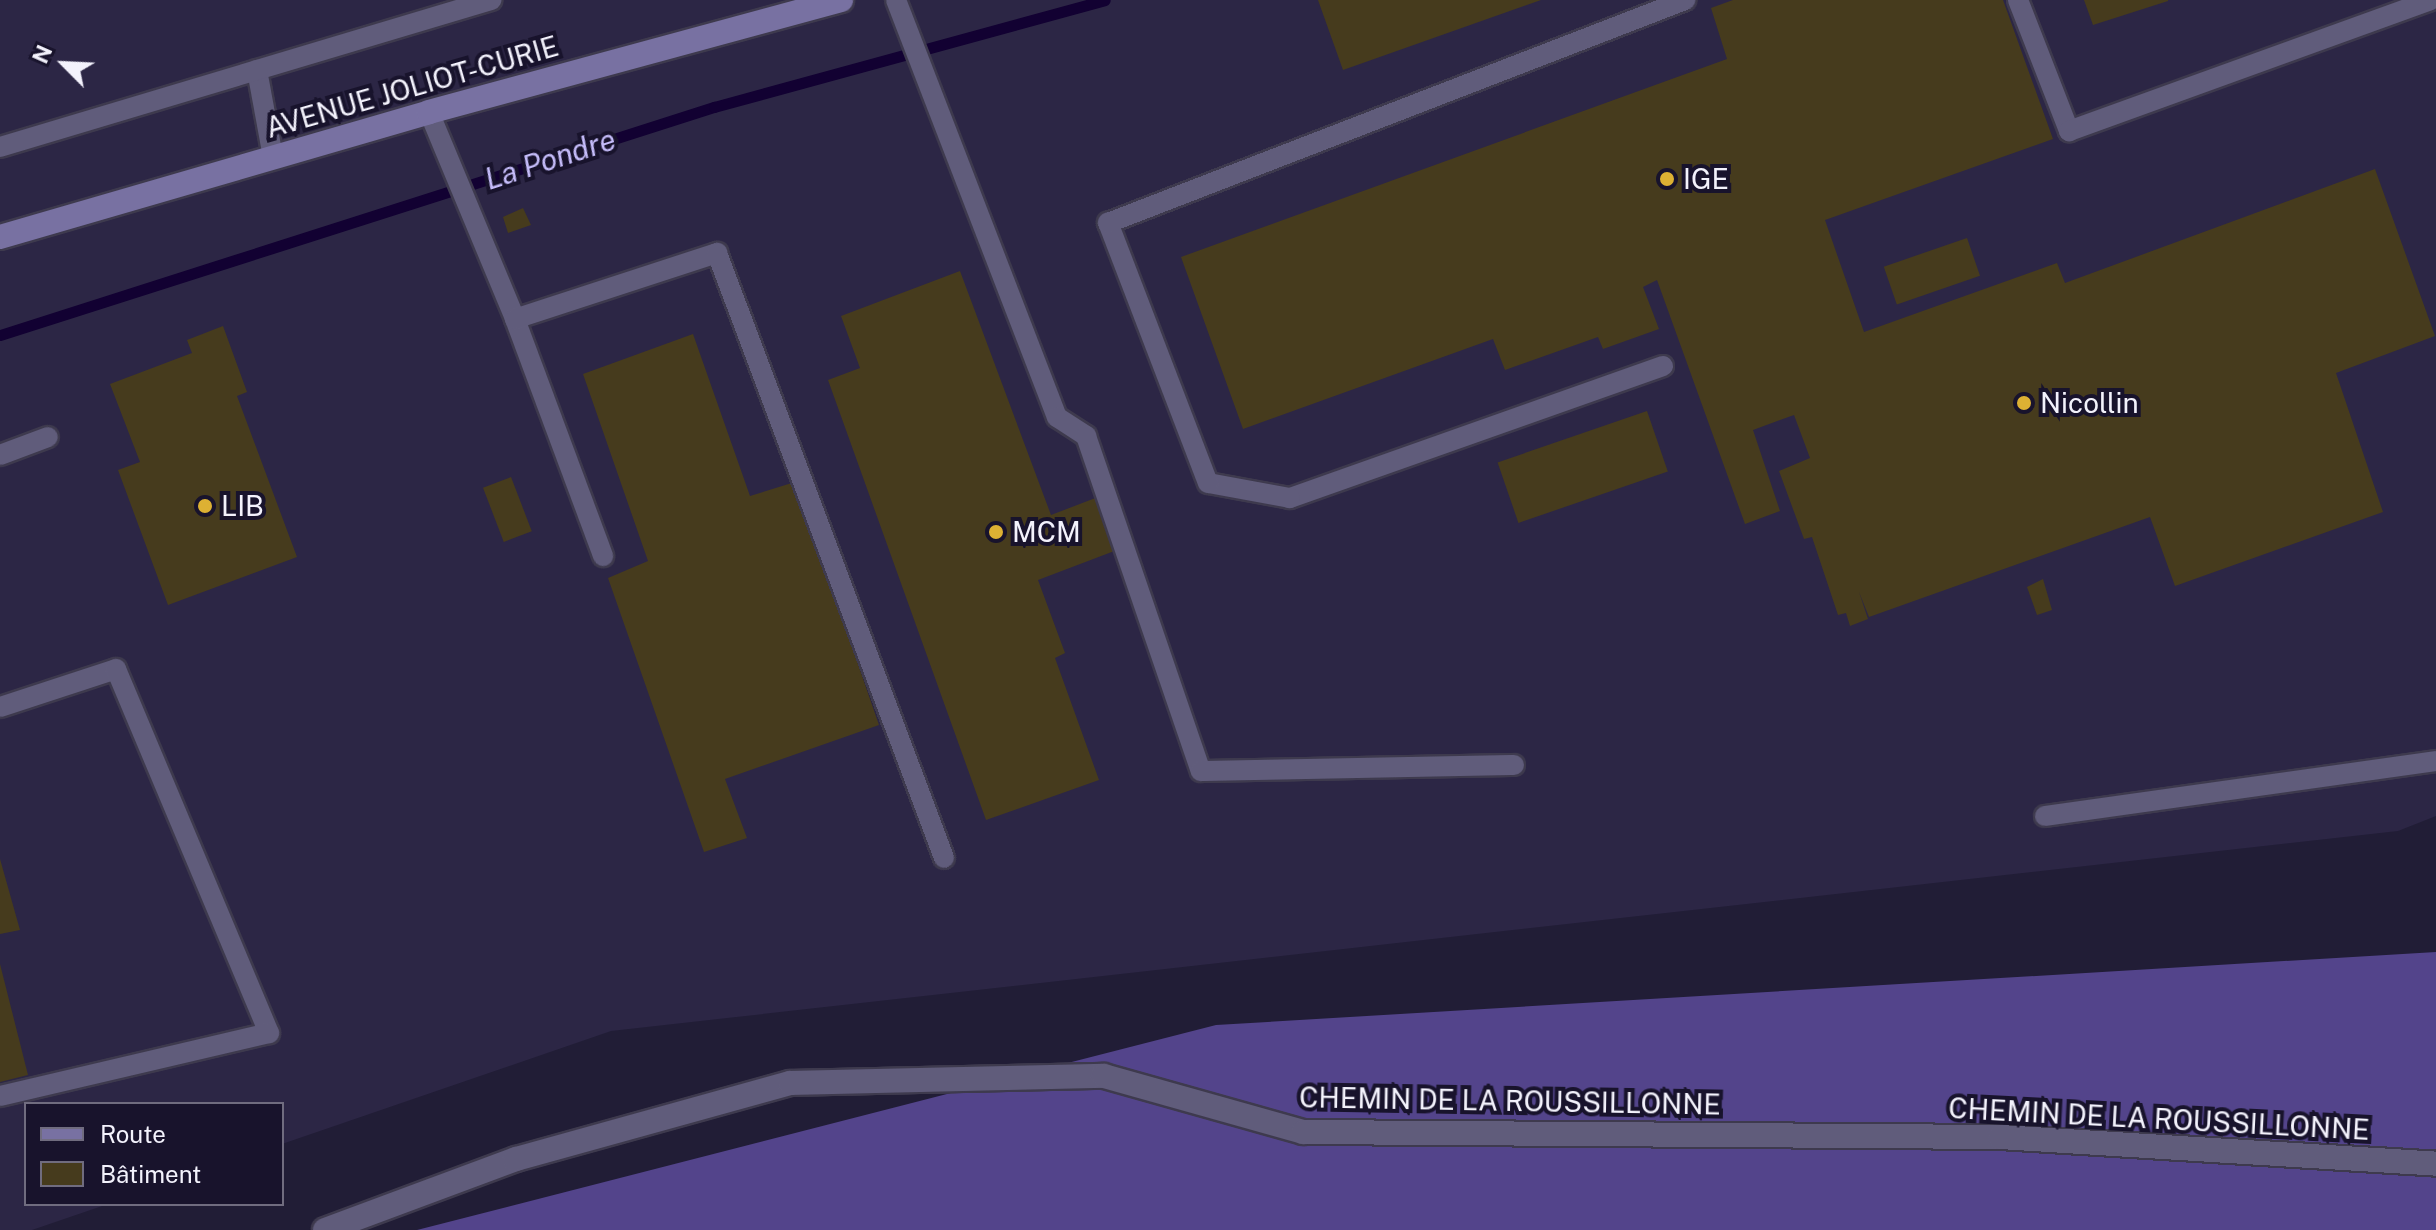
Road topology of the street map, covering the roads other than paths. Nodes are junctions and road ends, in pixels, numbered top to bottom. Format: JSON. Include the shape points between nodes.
{"nodes":[{"id":1,"x":491,"y":0,"type":"edge"},
{"id":2,"x":841,"y":0,"type":"edge"},
{"id":3,"x":896,"y":0,"type":"edge"},
{"id":4,"x":1685,"y":0,"type":"edge"},
{"id":5,"x":2018,"y":0,"type":"edge"},
{"id":6,"x":2430,"y":0,"type":"edge"},
{"id":7,"x":257,"y":70,"type":"junction"},
{"id":8,"x":429,"y":112,"type":"junction"},
{"id":9,"x":0,"y":147,"type":"edge"},
{"id":10,"x":273,"y":157,"type":"junction"},
{"id":11,"x":0,"y":237,"type":"edge"},
{"id":12,"x":515,"y":319,"type":"junction"},
{"id":13,"x":1663,"y":366,"type":"dead end"},
{"id":14,"x":48,"y":437,"type":"dead end"},
{"id":15,"x":0,"y":455,"type":"edge"},
{"id":16,"x":603,"y":556,"type":"dead end"},
{"id":17,"x":0,"y":707,"type":"edge"},
{"id":18,"x":2436,"y":761,"type":"edge"},
{"id":19,"x":1514,"y":765,"type":"dead end"},
{"id":20,"x":2045,"y":816,"type":"dead end"},
{"id":21,"x":944,"y":858,"type":"dead end"},
{"id":22,"x":0,"y":1096,"type":"edge"},
{"id":23,"x":2436,"y":1164,"type":"edge"},
{"id":24,"x":325,"y":1230,"type":"edge"}],
"edges":[{"from":1,"to":7,"type":"lane"},
{"from":2,"to":8,"type":"street","name":"AVENUE JOLIOT-CURIE"},
{"from":3,"to":19,"type":"lane","via":[[1057,417],[1086,436],[1201,771]]},
{"from":4,"to":13,"type":"lane","via":[[1108,223],[1208,483],[1290,498]]},
{"from":5,"to":6,"type":"lane","via":[[2069,131]]},
{"from":7,"to":9,"type":"lane"},
{"from":7,"to":10,"type":"lane"},
{"from":8,"to":10,"type":"street","name":"AVENUE JOLIOT-CURIE"},
{"from":8,"to":12,"type":"lane"},
{"from":10,"to":11,"type":"street","name":"AVENUE JOLIOT-CURIE"},
{"from":12,"to":16,"type":"lane"},
{"from":12,"to":21,"type":"lane","via":[[717,253]]},
{"from":14,"to":15,"type":"lane"},
{"from":17,"to":22,"type":"lane","via":[[116,669],[269,1033]]},
{"from":18,"to":20,"type":"lane"},
{"from":23,"to":24,"type":"street","name":"CHEMIN DE LA ROUSSILLONNE","via":[[2000,1137],[1303,1132],[1104,1076],[790,1083],[516,1159]]}]}
